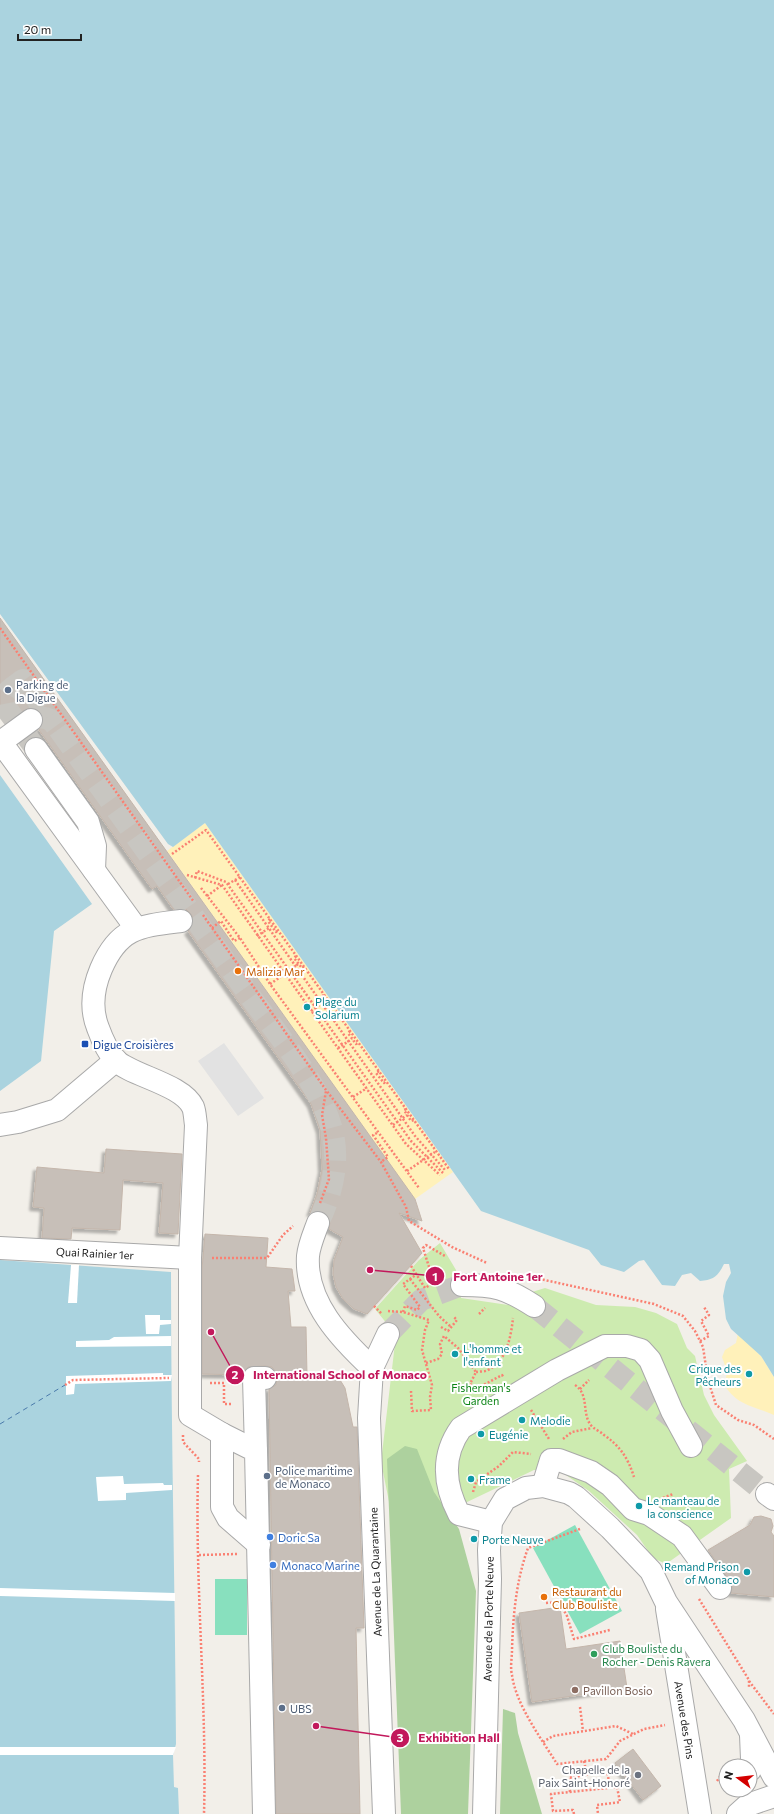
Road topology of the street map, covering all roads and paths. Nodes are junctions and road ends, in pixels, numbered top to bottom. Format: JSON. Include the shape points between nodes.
{"nodes":[{"id":1,"x":0,"y":628,"type":"edge"},
{"id":2,"x":31,"y":720,"type":"tunnel mouth"},
{"id":3,"x":4,"y":739,"type":"edge"},
{"id":4,"x":36,"y":749,"type":"tunnel mouth"},
{"id":5,"x":69,"y":813,"type":"dead end"},
{"id":6,"x":172,"y":854,"type":"dead end"},
{"id":7,"x":94,"y":870,"type":"junction"},
{"id":8,"x":187,"y":876,"type":"dead end"},
{"id":9,"x":240,"y":877,"type":"junction"},
{"id":10,"x":195,"y":878,"type":"junction"},
{"id":11,"x":235,"y":880,"type":"junction"},
{"id":12,"x":228,"y":884,"type":"junction"},
{"id":13,"x":222,"y":885,"type":"junction"},
{"id":14,"x":201,"y":888,"type":"dead end"},
{"id":15,"x":207,"y":896,"type":"junction"},
{"id":16,"x":270,"y":919,"type":"junction"},
{"id":17,"x":181,"y":921,"type":"dead end"},
{"id":18,"x":272,"y":926,"type":"junction"},
{"id":19,"x":136,"y":928,"type":"junction"},
{"id":20,"x":212,"y":928,"type":"junction"},
{"id":21,"x":268,"y":929,"type":"junction"},
{"id":22,"x":278,"y":930,"type":"junction"},
{"id":23,"x":263,"y":932,"type":"junction"},
{"id":24,"x":257,"y":936,"type":"junction"},
{"id":25,"x":240,"y":938,"type":"junction"},
{"id":26,"x":296,"y":956,"type":"junction"},
{"id":27,"x":298,"y":964,"type":"junction"},
{"id":28,"x":294,"y":966,"type":"junction"},
{"id":29,"x":304,"y":967,"type":"junction"},
{"id":30,"x":290,"y":970,"type":"junction"},
{"id":31,"x":285,"y":974,"type":"junction"},
{"id":32,"x":270,"y":984,"type":"junction"},
{"id":33,"x":324,"y":994,"type":"junction"},
{"id":34,"x":325,"y":1000,"type":"junction"},
{"id":35,"x":321,"y":1003,"type":"junction"},
{"id":36,"x":330,"y":1004,"type":"junction"},
{"id":37,"x":316,"y":1007,"type":"junction"},
{"id":38,"x":311,"y":1011,"type":"junction"},
{"id":39,"x":350,"y":1031,"type":"junction"},
{"id":40,"x":352,"y":1039,"type":"junction"},
{"id":41,"x":348,"y":1041,"type":"junction"},
{"id":42,"x":358,"y":1043,"type":"junction"},
{"id":43,"x":343,"y":1045,"type":"junction"},
{"id":44,"x":338,"y":1048,"type":"junction"},
{"id":45,"x":116,"y":1060,"type":"junction"},
{"id":46,"x":379,"y":1071,"type":"junction"},
{"id":47,"x":379,"y":1078,"type":"junction"},
{"id":48,"x":376,"y":1081,"type":"junction"},
{"id":49,"x":386,"y":1081,"type":"junction"},
{"id":50,"x":371,"y":1085,"type":"junction"},
{"id":51,"x":367,"y":1088,"type":"junction"},
{"id":52,"x":326,"y":1090,"type":"junction"},
{"id":53,"x":352,"y":1097,"type":"junction"},
{"id":54,"x":406,"y":1109,"type":"junction"},
{"id":55,"x":407,"y":1115,"type":"junction"},
{"id":56,"x":403,"y":1119,"type":"junction"},
{"id":57,"x":414,"y":1120,"type":"junction"},
{"id":58,"x":398,"y":1122,"type":"junction"},
{"id":59,"x":0,"y":1125,"type":"edge"},
{"id":60,"x":393,"y":1125,"type":"junction"},
{"id":61,"x":377,"y":1132,"type":"junction"},
{"id":62,"x":433,"y":1147,"type":"junction"},
{"id":63,"x":435,"y":1152,"type":"junction"},
{"id":64,"x":432,"y":1155,"type":"junction"},
{"id":65,"x":440,"y":1156,"type":"junction"},
{"id":66,"x":428,"y":1157,"type":"junction"},
{"id":67,"x":423,"y":1160,"type":"junction"},
{"id":68,"x":381,"y":1162,"type":"junction"},
{"id":69,"x":449,"y":1169,"type":"dead end"},
{"id":70,"x":407,"y":1171,"type":"junction"},
{"id":71,"x":442,"y":1173,"type":"junction"},
{"id":72,"x":418,"y":1188,"type":"dead end"},
{"id":73,"x":318,"y":1216,"type":"joint"},
{"id":74,"x":293,"y":1226,"type":"dead end"},
{"id":75,"x":452,"y":1246,"type":"dead end"},
{"id":76,"x":0,"y":1248,"type":"edge"},
{"id":77,"x":444,"y":1256,"type":"dead end"},
{"id":78,"x":190,"y":1258,"type":"junction"},
{"id":79,"x":411,"y":1266,"type":"dead end"},
{"id":80,"x":417,"y":1274,"type":"junction"},
{"id":81,"x":410,"y":1279,"type":"junction"},
{"id":82,"x":462,"y":1285,"type":"tunnel mouth"},
{"id":83,"x":374,"y":1306,"type":"dead end"},
{"id":84,"x":534,"y":1306,"type":"tunnel mouth"},
{"id":85,"x":704,"y":1307,"type":"dead end"},
{"id":86,"x":482,"y":1310,"type":"dead end"},
{"id":87,"x":379,"y":1312,"type":"dead end"},
{"id":88,"x":479,"y":1314,"type":"dead end"},
{"id":89,"x":513,"y":1314,"type":"dead end"},
{"id":90,"x":454,"y":1317,"type":"dead end"},
{"id":91,"x":441,"y":1326,"type":"dead end"},
{"id":92,"x":451,"y":1327,"type":"junction"},
{"id":93,"x":388,"y":1334,"type":"tunnel mouth"},
{"id":94,"x":700,"y":1341,"type":"dead end"},
{"id":95,"x":467,"y":1359,"type":"dead end"},
{"id":96,"x":426,"y":1363,"type":"junction"},
{"id":97,"x":372,"y":1368,"type":"junction"},
{"id":98,"x":476,"y":1372,"type":"dead end"},
{"id":99,"x":265,"y":1378,"type":"dead end"},
{"id":100,"x":589,"y":1380,"type":"dead end"},
{"id":101,"x":190,"y":1382,"type":"junction"},
{"id":102,"x":570,"y":1384,"type":"dead end"},
{"id":103,"x":65,"y":1385,"type":"dead end"},
{"id":104,"x":580,"y":1389,"type":"junction"},
{"id":105,"x":411,"y":1391,"type":"dead end"},
{"id":106,"x":254,"y":1404,"type":"junction"},
{"id":107,"x":528,"y":1406,"type":"dead end"},
{"id":108,"x":182,"y":1427,"type":"dead end"},
{"id":109,"x":222,"y":1434,"type":"junction"},
{"id":110,"x":691,"y":1446,"type":"dead end"},
{"id":111,"x":256,"y":1451,"type":"junction"},
{"id":112,"x":551,"y":1460,"type":"junction"},
{"id":113,"x":543,"y":1486,"type":"junction"},
{"id":114,"x":633,"y":1509,"type":"junction"},
{"id":115,"x":491,"y":1522,"type":"junction"},
{"id":116,"x":581,"y":1528,"type":"dead end"},
{"id":117,"x":259,"y":1545,"type":"junction"},
{"id":118,"x":720,"y":1588,"type":"dead end"},
{"id":119,"x":698,"y":1598,"type":"dead end"},
{"id":120,"x":666,"y":1602,"type":"junction"},
{"id":121,"x":546,"y":1603,"type":"dead end"},
{"id":122,"x":610,"y":1630,"type":"dead end"},
{"id":123,"x":749,"y":1680,"type":"junction"},
{"id":124,"x":749,"y":1693,"type":"dead end"},
{"id":125,"x":580,"y":1706,"type":"dead end"},
{"id":126,"x":774,"y":1714,"type":"edge"},
{"id":127,"x":670,"y":1724,"type":"dead end"},
{"id":128,"x":583,"y":1731,"type":"junction"},
{"id":129,"x":634,"y":1734,"type":"junction"},
{"id":130,"x":751,"y":1734,"type":"junction"},
{"id":131,"x":544,"y":1742,"type":"junction"},
{"id":132,"x":752,"y":1758,"type":"edge"},
{"id":133,"x":584,"y":1761,"type":"junction"},
{"id":134,"x":587,"y":1775,"type":"junction"},
{"id":135,"x":774,"y":1777,"type":"edge"},
{"id":136,"x":610,"y":1787,"type":"junction"},
{"id":137,"x":570,"y":1792,"type":"junction"},
{"id":138,"x":774,"y":1796,"type":"edge"},
{"id":139,"x":741,"y":1798,"type":"edge"},
{"id":140,"x":696,"y":1812,"type":"edge"},
{"id":141,"x":204,"y":1814,"type":"edge"},
{"id":142,"x":264,"y":1814,"type":"edge"},
{"id":143,"x":384,"y":1814,"type":"edge"},
{"id":144,"x":484,"y":1814,"type":"edge"},
{"id":145,"x":574,"y":1814,"type":"edge"},
{"id":146,"x":598,"y":1814,"type":"edge"},
{"id":147,"x":734,"y":1814,"type":"edge"},
{"id":148,"x":738,"y":1814,"type":"edge"}],
"edges":[{"from":1,"to":20,"type":"path"},
{"from":2,"to":3,"type":"street"},
{"from":3,"to":5,"type":"street"},
{"from":3,"to":7,"type":"street"},
{"from":4,"to":7,"type":"street","via":[[88,822],[95,846]]},
{"from":6,"to":9,"type":"path","via":[[206,830]]},
{"from":7,"to":19,"type":"street"},
{"from":8,"to":10,"type":"path"},
{"from":9,"to":11,"type":"path"},
{"from":9,"to":16,"type":"path"},
{"from":10,"to":12,"type":"path","via":[[197,871]]},
{"from":10,"to":13,"type":"path"},
{"from":11,"to":12,"type":"path"},
{"from":11,"to":21,"type":"path"},
{"from":12,"to":23,"type":"path"},
{"from":13,"to":15,"type":"path"},
{"from":13,"to":24,"type":"path"},
{"from":14,"to":15,"type":"path"},
{"from":15,"to":25,"type":"path"},
{"from":16,"to":18,"type":"path","via":[[268,921]]},
{"from":16,"to":22,"type":"path"},
{"from":17,"to":19,"type":"street"},
{"from":18,"to":21,"type":"path"},
{"from":18,"to":22,"type":"path","via":[[276,932]]},
{"from":19,"to":45,"type":"street","via":[[120,939],[107,956],[96,979],[92,1002],[103,1042]]},
{"from":20,"to":25,"type":"path","via":[[221,921],[234,941]]},
{"from":20,"to":52,"type":"path"},
{"from":21,"to":23,"type":"path"},
{"from":21,"to":28,"type":"path"},
{"from":22,"to":26,"type":"path"},
{"from":23,"to":24,"type":"path"},
{"from":23,"to":30,"type":"path"},
{"from":24,"to":31,"type":"path"},
{"from":25,"to":32,"type":"path"},
{"from":26,"to":27,"type":"path","via":[[294,958]]},
{"from":26,"to":29,"type":"path"},
{"from":27,"to":28,"type":"path"},
{"from":27,"to":29,"type":"path"},
{"from":28,"to":30,"type":"path"},
{"from":28,"to":35,"type":"path"},
{"from":29,"to":33,"type":"path"},
{"from":30,"to":37,"type":"path"},
{"from":31,"to":32,"type":"path"},
{"from":31,"to":38,"type":"path"},
{"from":32,"to":53,"type":"path"},
{"from":33,"to":34,"type":"path","via":[[322,996]]},
{"from":33,"to":36,"type":"path"},
{"from":34,"to":35,"type":"path"},
{"from":34,"to":36,"type":"path","via":[[329,1006]]},
{"from":35,"to":37,"type":"path"},
{"from":35,"to":41,"type":"path"},
{"from":36,"to":39,"type":"path"},
{"from":37,"to":38,"type":"path"},
{"from":37,"to":43,"type":"path"},
{"from":38,"to":44,"type":"path"},
{"from":39,"to":40,"type":"path","via":[[348,1033]]},
{"from":39,"to":42,"type":"path"},
{"from":40,"to":41,"type":"path"},
{"from":40,"to":42,"type":"path"},
{"from":41,"to":43,"type":"path"},
{"from":41,"to":48,"type":"path"},
{"from":42,"to":46,"type":"path"},
{"from":43,"to":44,"type":"path"},
{"from":43,"to":50,"type":"path"},
{"from":44,"to":51,"type":"path"},
{"from":45,"to":59,"type":"street","via":[[57,1110]]},
{"from":45,"to":78,"type":"street","via":[[178,1092],[192,1106],[196,1125]]},
{"from":46,"to":47,"type":"path","via":[[376,1073]]},
{"from":46,"to":49,"type":"path"},
{"from":47,"to":48,"type":"path"},
{"from":47,"to":49,"type":"path","via":[[384,1083]]},
{"from":48,"to":50,"type":"path"},
{"from":48,"to":56,"type":"path"},
{"from":49,"to":54,"type":"path"},
{"from":50,"to":58,"type":"path"},
{"from":51,"to":53,"type":"path"},
{"from":51,"to":60,"type":"path"},
{"from":52,"to":68,"type":"path"},
{"from":52,"to":73,"type":"path","via":[[322,1115],[329,1179]]},
{"from":53,"to":61,"type":"path"},
{"from":54,"to":55,"type":"path","via":[[404,1110]]},
{"from":54,"to":57,"type":"path"},
{"from":55,"to":56,"type":"path"},
{"from":55,"to":57,"type":"path","via":[[411,1121]]},
{"from":56,"to":58,"type":"path"},
{"from":56,"to":64,"type":"path"},
{"from":57,"to":62,"type":"path"},
{"from":58,"to":60,"type":"path"},
{"from":58,"to":66,"type":"path","via":[[411,1141]]},
{"from":60,"to":67,"type":"path","via":[[406,1144]]},
{"from":61,"to":68,"type":"path","via":[[373,1135],[388,1157]]},
{"from":61,"to":70,"type":"path"},
{"from":62,"to":63,"type":"path"},
{"from":62,"to":65,"type":"path"},
{"from":63,"to":64,"type":"path"},
{"from":63,"to":65,"type":"path"},
{"from":64,"to":66,"type":"path"},
{"from":64,"to":71,"type":"path"},
{"from":65,"to":69,"type":"path"},
{"from":66,"to":67,"type":"path"},
{"from":66,"to":71,"type":"path"},
{"from":67,"to":70,"type":"path"},
{"from":67,"to":71,"type":"path"},
{"from":68,"to":75,"type":"path","via":[[406,1207],[409,1220]]},
{"from":70,"to":72,"type":"path"},
{"from":73,"to":97,"type":"street","via":[[308,1255],[311,1286],[328,1319]]},
{"from":74,"to":78,"type":"path","via":[[283,1235],[267,1258]]},
{"from":76,"to":78,"type":"street","name":"Quai Rainier 1er"},
{"from":77,"to":80,"type":"path","via":[[426,1245],[423,1248],[430,1270],[437,1281],[425,1288]]},
{"from":78,"to":101,"type":"street"},
{"from":79,"to":80,"type":"path"},
{"from":80,"to":81,"type":"path"},
{"from":81,"to":92,"type":"path","via":[[438,1316]]},
{"from":81,"to":96,"type":"path","via":[[403,1284],[420,1307],[417,1310],[404,1306],[403,1312],[429,1320],[422,1350]]},
{"from":82,"to":84,"type":"street","via":[[485,1285],[510,1291]]},
{"from":83,"to":87,"type":"path"},
{"from":85,"to":94,"type":"path","via":[[709,1315],[701,1321],[709,1336]]},
{"from":86,"to":88,"type":"path"},
{"from":89,"to":98,"type":"path","via":[[509,1341],[500,1359],[488,1370]]},
{"from":90,"to":92,"type":"path","via":[[458,1320]]},
{"from":91,"to":92,"type":"path","via":[[448,1331]]},
{"from":93,"to":97,"type":"street","name":"Avenue de La Quarantaine"},
{"from":95,"to":96,"type":"path","via":[[444,1336],[440,1344],[442,1354],[438,1359]]},
{"from":96,"to":105,"type":"path","via":[[432,1385],[431,1410],[412,1411]]},
{"from":97,"to":143,"type":"street","name":"Avenue de La Quarantaine","via":[[369,1418]]},
{"from":99,"to":106,"type":"street","via":[[254,1378]]},
{"from":100,"to":104,"type":"path"},
{"from":101,"to":103,"type":"path","via":[[181,1382],[181,1378],[73,1380]]},
{"from":101,"to":106,"type":"path","via":[[224,1383],[224,1404]]},
{"from":101,"to":109,"type":"street","via":[[190,1415]]},
{"from":102,"to":104,"type":"path","via":[[575,1384]]},
{"from":104,"to":114,"type":"path","via":[[592,1428],[620,1448],[629,1462],[635,1481]]},
{"from":106,"to":111,"type":"street"},
{"from":107,"to":112,"type":"path","via":[[549,1438]]},
{"from":108,"to":141,"type":"path","via":[[183,1442],[199,1459]]},
{"from":109,"to":111,"type":"street"},
{"from":109,"to":117,"type":"street","via":[[222,1507],[228,1518]]},
{"from":110,"to":115,"type":"street","via":[[672,1411],[650,1360],[641,1350],[626,1346],[605,1346],[557,1370],[461,1428],[455,1435],[447,1473],[452,1500],[459,1514]]},
{"from":111,"to":117,"type":"street"},
{"from":112,"to":113,"type":"street"},
{"from":112,"to":114,"type":"street","via":[[559,1460],[591,1472],[610,1485]]},
{"from":113,"to":115,"type":"street","name":"Avenue de la Porte Neuve","via":[[526,1488],[505,1499]]},
{"from":113,"to":120,"type":"street","name":"Avenue de la Porte Neuve","via":[[569,1492],[610,1528],[651,1571],[660,1585]]},
{"from":114,"to":118,"type":"street","via":[[649,1514],[682,1536]]},
{"from":115,"to":144,"type":"street","name":"Avenue de la Porte Neuve"},
{"from":116,"to":131,"type":"path","via":[[528,1548],[521,1566],[514,1608],[512,1674],[518,1695]]},
{"from":117,"to":142,"type":"street"},
{"from":119,"to":123,"type":"path"},
{"from":120,"to":130,"type":"street"},
{"from":120,"to":140,"type":"street","name":"Avenue des Pins"},
{"from":121,"to":122,"type":"path","via":[[559,1602],[567,1616],[574,1639]]},
{"from":123,"to":124,"type":"path"},
{"from":123,"to":126,"type":"path"},
{"from":125,"to":128,"type":"path"},
{"from":127,"to":129,"type":"path","via":[[644,1728]]},
{"from":128,"to":129,"type":"path","via":[[616,1726]]},
{"from":128,"to":131,"type":"path","via":[[553,1736]]},
{"from":129,"to":133,"type":"path","via":[[620,1741],[606,1759]]},
{"from":130,"to":132,"type":"street"},
{"from":130,"to":135,"type":"street"},
{"from":131,"to":133,"type":"path","via":[[557,1764]]},
{"from":133,"to":134,"type":"path"},
{"from":134,"to":136,"type":"path","via":[[607,1771]]},
{"from":134,"to":137,"type":"path","via":[[568,1778]]},
{"from":136,"to":137,"type":"path"},
{"from":136,"to":146,"type":"path","via":[[617,1787],[620,1802],[597,1805]]},
{"from":137,"to":145,"type":"path","via":[[551,1794],[553,1811],[574,1810]]},
{"from":138,"to":148,"type":"street","via":[[748,1805]]},
{"from":139,"to":147,"type":"street"}]}
